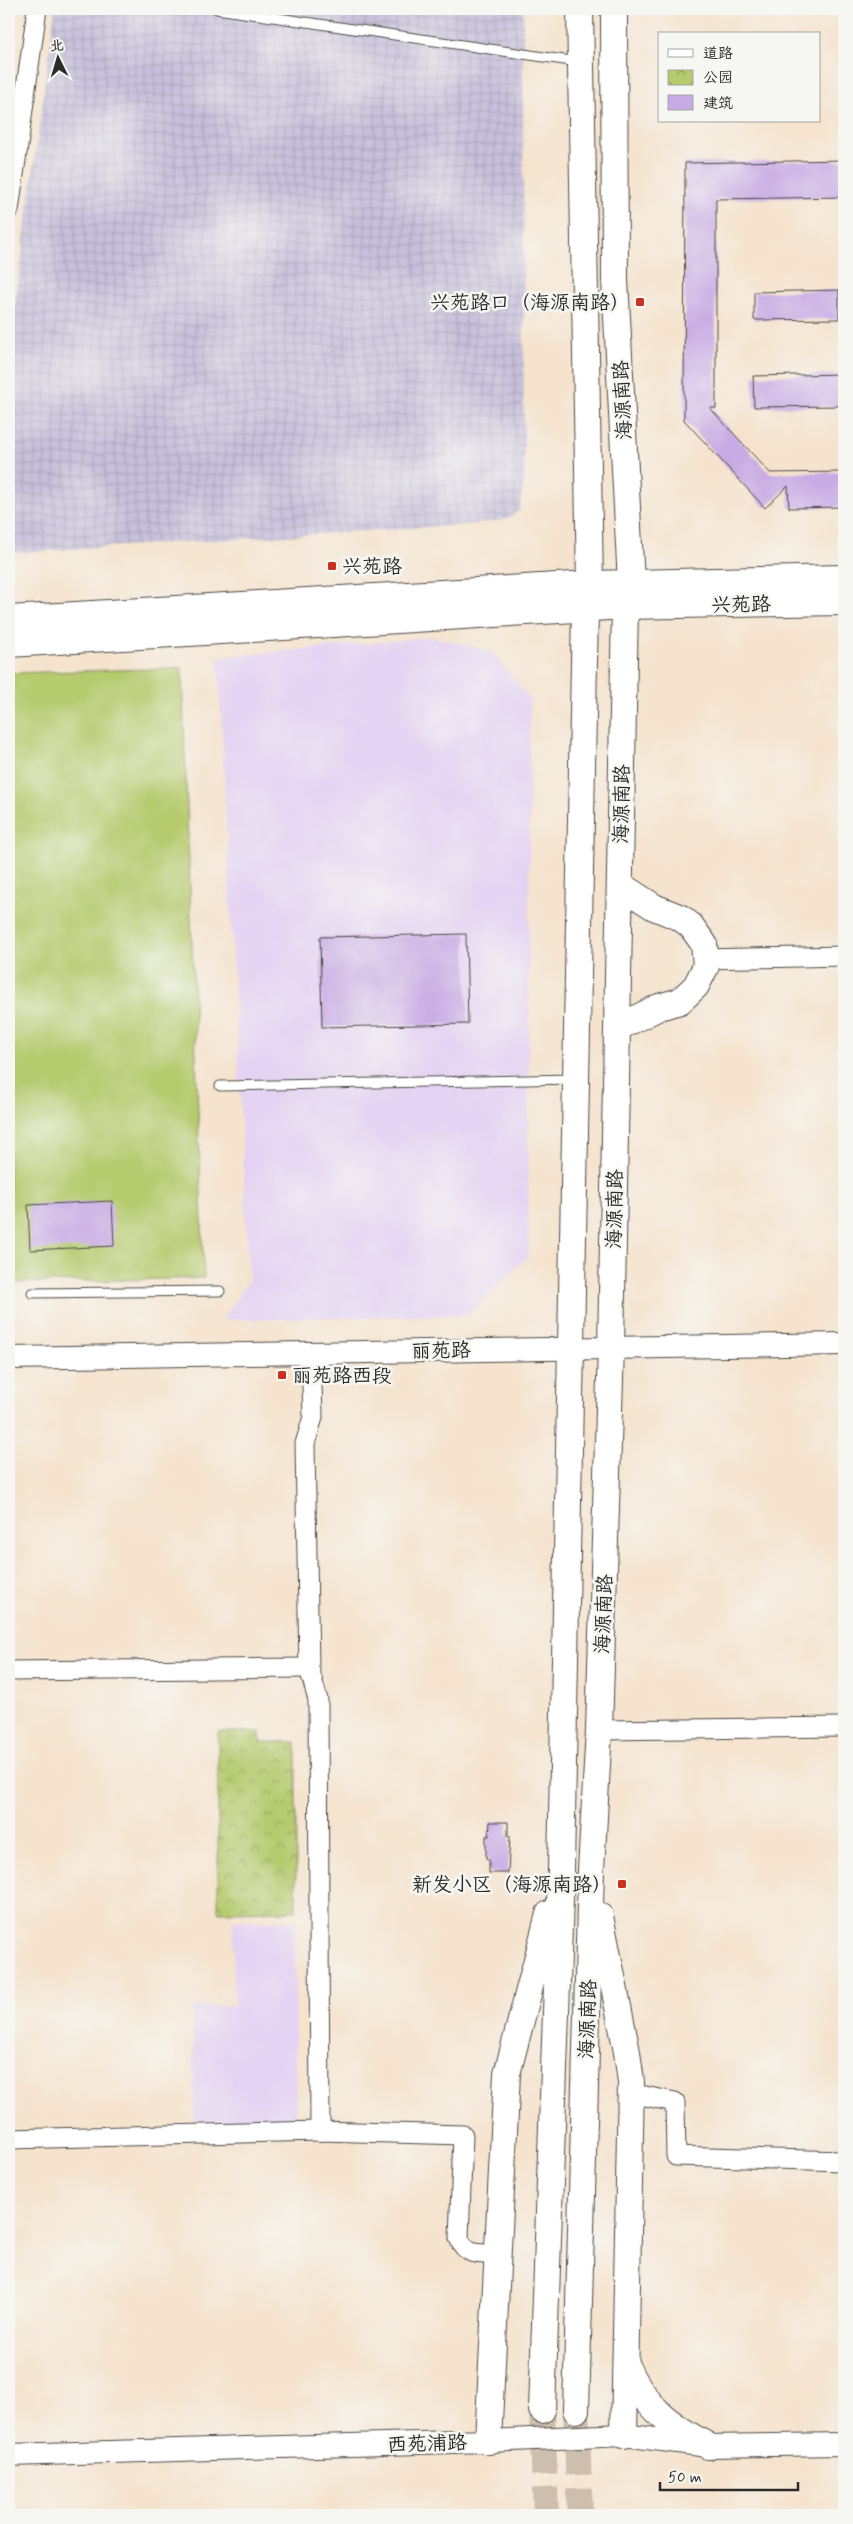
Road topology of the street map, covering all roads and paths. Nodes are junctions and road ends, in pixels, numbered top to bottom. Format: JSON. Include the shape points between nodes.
{"nodes":[{"id":1,"x":37,"y":9,"type":"edge"},
{"id":2,"x":217,"y":9,"type":"edge"},
{"id":3,"x":580,"y":9,"type":"edge"},
{"id":4,"x":614,"y":9,"type":"edge"},
{"id":5,"x":583,"y":63,"type":"junction"},
{"id":6,"x":9,"y":210,"type":"edge"},
{"id":7,"x":844,"y":578,"type":"edge"},
{"id":8,"x":590,"y":584,"type":"junction"},
{"id":9,"x":628,"y":594,"type":"junction"},
{"id":10,"x":844,"y":602,"type":"edge"},
{"id":11,"x":585,"y":609,"type":"junction"},
{"id":12,"x":9,"y":619,"type":"edge"},
{"id":13,"x":9,"y":644,"type":"edge"},
{"id":14,"x":620,"y":885,"type":"junction"},
{"id":15,"x":844,"y":956,"type":"edge"},
{"id":16,"x":705,"y":959,"type":"junction"},
{"id":17,"x":617,"y":1028,"type":"junction"},
{"id":18,"x":576,"y":1079,"type":"junction"},
{"id":19,"x":220,"y":1086,"type":"dead end"},
{"id":20,"x":220,"y":1291,"type":"dead end"},
{"id":21,"x":32,"y":1293,"type":"dead end"},
{"id":22,"x":844,"y":1344,"type":"edge"},
{"id":23,"x":611,"y":1347,"type":"junction"},
{"id":24,"x":571,"y":1348,"type":"junction"},
{"id":25,"x":311,"y":1352,"type":"junction"},
{"id":26,"x":9,"y":1358,"type":"edge"},
{"id":27,"x":309,"y":1668,"type":"junction"},
{"id":28,"x":9,"y":1671,"type":"edge"},
{"id":29,"x":844,"y":1726,"type":"edge"},
{"id":30,"x":599,"y":1730,"type":"junction"},
{"id":31,"x":561,"y":1870,"type":"junction"},
{"id":32,"x":591,"y":1870,"type":"junction"},
{"id":33,"x":630,"y":2093,"type":"junction"},
{"id":34,"x":320,"y":2132,"type":"junction"},
{"id":35,"x":9,"y":2139,"type":"edge"},
{"id":36,"x":844,"y":2160,"type":"edge"},
{"id":37,"x":497,"y":2254,"type":"junction"},
{"id":38,"x":626,"y":2364,"type":"junction"},
{"id":39,"x":542,"y":2410,"type":"tunnel mouth"},
{"id":40,"x":576,"y":2410,"type":"tunnel mouth"},
{"id":41,"x":624,"y":2435,"type":"junction"},
{"id":42,"x":488,"y":2441,"type":"junction"},
{"id":43,"x":844,"y":2444,"type":"edge"},
{"id":44,"x":708,"y":2446,"type":"junction"},
{"id":45,"x":9,"y":2455,"type":"edge"}],
"edges":[{"from":1,"to":6,"type":"street"},
{"from":2,"to":5,"type":"lane"},
{"from":3,"to":5,"type":"main road","name":"海源南路"},
{"from":4,"to":9,"type":"main road","name":"海源南路","via":[[615,280]]},
{"from":5,"to":8,"type":"main road","name":"海源南路"},
{"from":7,"to":9,"type":"main road","name":"兴苑路"},
{"from":8,"to":9,"type":"main road","name":"兴苑路"},
{"from":8,"to":11,"type":"main road","name":"海源南路"},
{"from":8,"to":12,"type":"main road","name":"兴苑路"},
{"from":9,"to":10,"type":"main road","name":"兴苑路"},
{"from":9,"to":11,"type":"main road","name":"兴苑路"},
{"from":9,"to":14,"type":"main road","name":"海源南路"},
{"from":11,"to":13,"type":"main road","name":"兴苑路"},
{"from":11,"to":18,"type":"main road","name":"海源南路"},
{"from":14,"to":16,"type":"main road","via":[[654,907],[681,918],[704,944]]},
{"from":14,"to":17,"type":"main road","name":"海源南路"},
{"from":15,"to":16,"type":"street"},
{"from":16,"to":17,"type":"main road","via":[[702,976],[689,994]]},
{"from":17,"to":23,"type":"main road","name":"海源南路"},
{"from":18,"to":19,"type":"lane"},
{"from":18,"to":24,"type":"main road","name":"海源南路"},
{"from":20,"to":21,"type":"lane"},
{"from":22,"to":23,"type":"street","name":"丽苑路"},
{"from":23,"to":24,"type":"street","name":"丽苑路"},
{"from":23,"to":30,"type":"main road","name":"海源南路"},
{"from":24,"to":25,"type":"street","name":"丽苑路"},
{"from":24,"to":31,"type":"main road","name":"海源南路"},
{"from":25,"to":26,"type":"street","name":"丽苑路"},
{"from":25,"to":27,"type":"street","via":[[313,1416],[305,1444]]},
{"from":27,"to":28,"type":"street"},
{"from":27,"to":34,"type":"street","via":[[318,1700]]},
{"from":29,"to":30,"type":"street"},
{"from":30,"to":32,"type":"main road","name":"海源南路"},
{"from":31,"to":37,"type":"main road","via":[[508,2074]]},
{"from":31,"to":39,"type":"main road","name":"海源南路"},
{"from":32,"to":33,"type":"main road","via":[[627,2052]]},
{"from":32,"to":40,"type":"main road","name":"海源南路"},
{"from":33,"to":36,"type":"street","via":[[674,2102],[676,2156]]},
{"from":33,"to":38,"type":"main road"},
{"from":34,"to":35,"type":"street"},
{"from":34,"to":37,"type":"street","via":[[462,2135],[459,2238],[467,2251]]},
{"from":37,"to":42,"type":"main road"},
{"from":38,"to":41,"type":"main road"},
{"from":38,"to":44,"type":"main road","via":[[636,2385],[662,2417]]},
{"from":41,"to":42,"type":"street","name":"西苑浦路"},
{"from":41,"to":44,"type":"street","name":"西苑浦路"},
{"from":42,"to":45,"type":"street","name":"西苑浦路"},
{"from":43,"to":44,"type":"street","name":"西苑浦路"}]}
